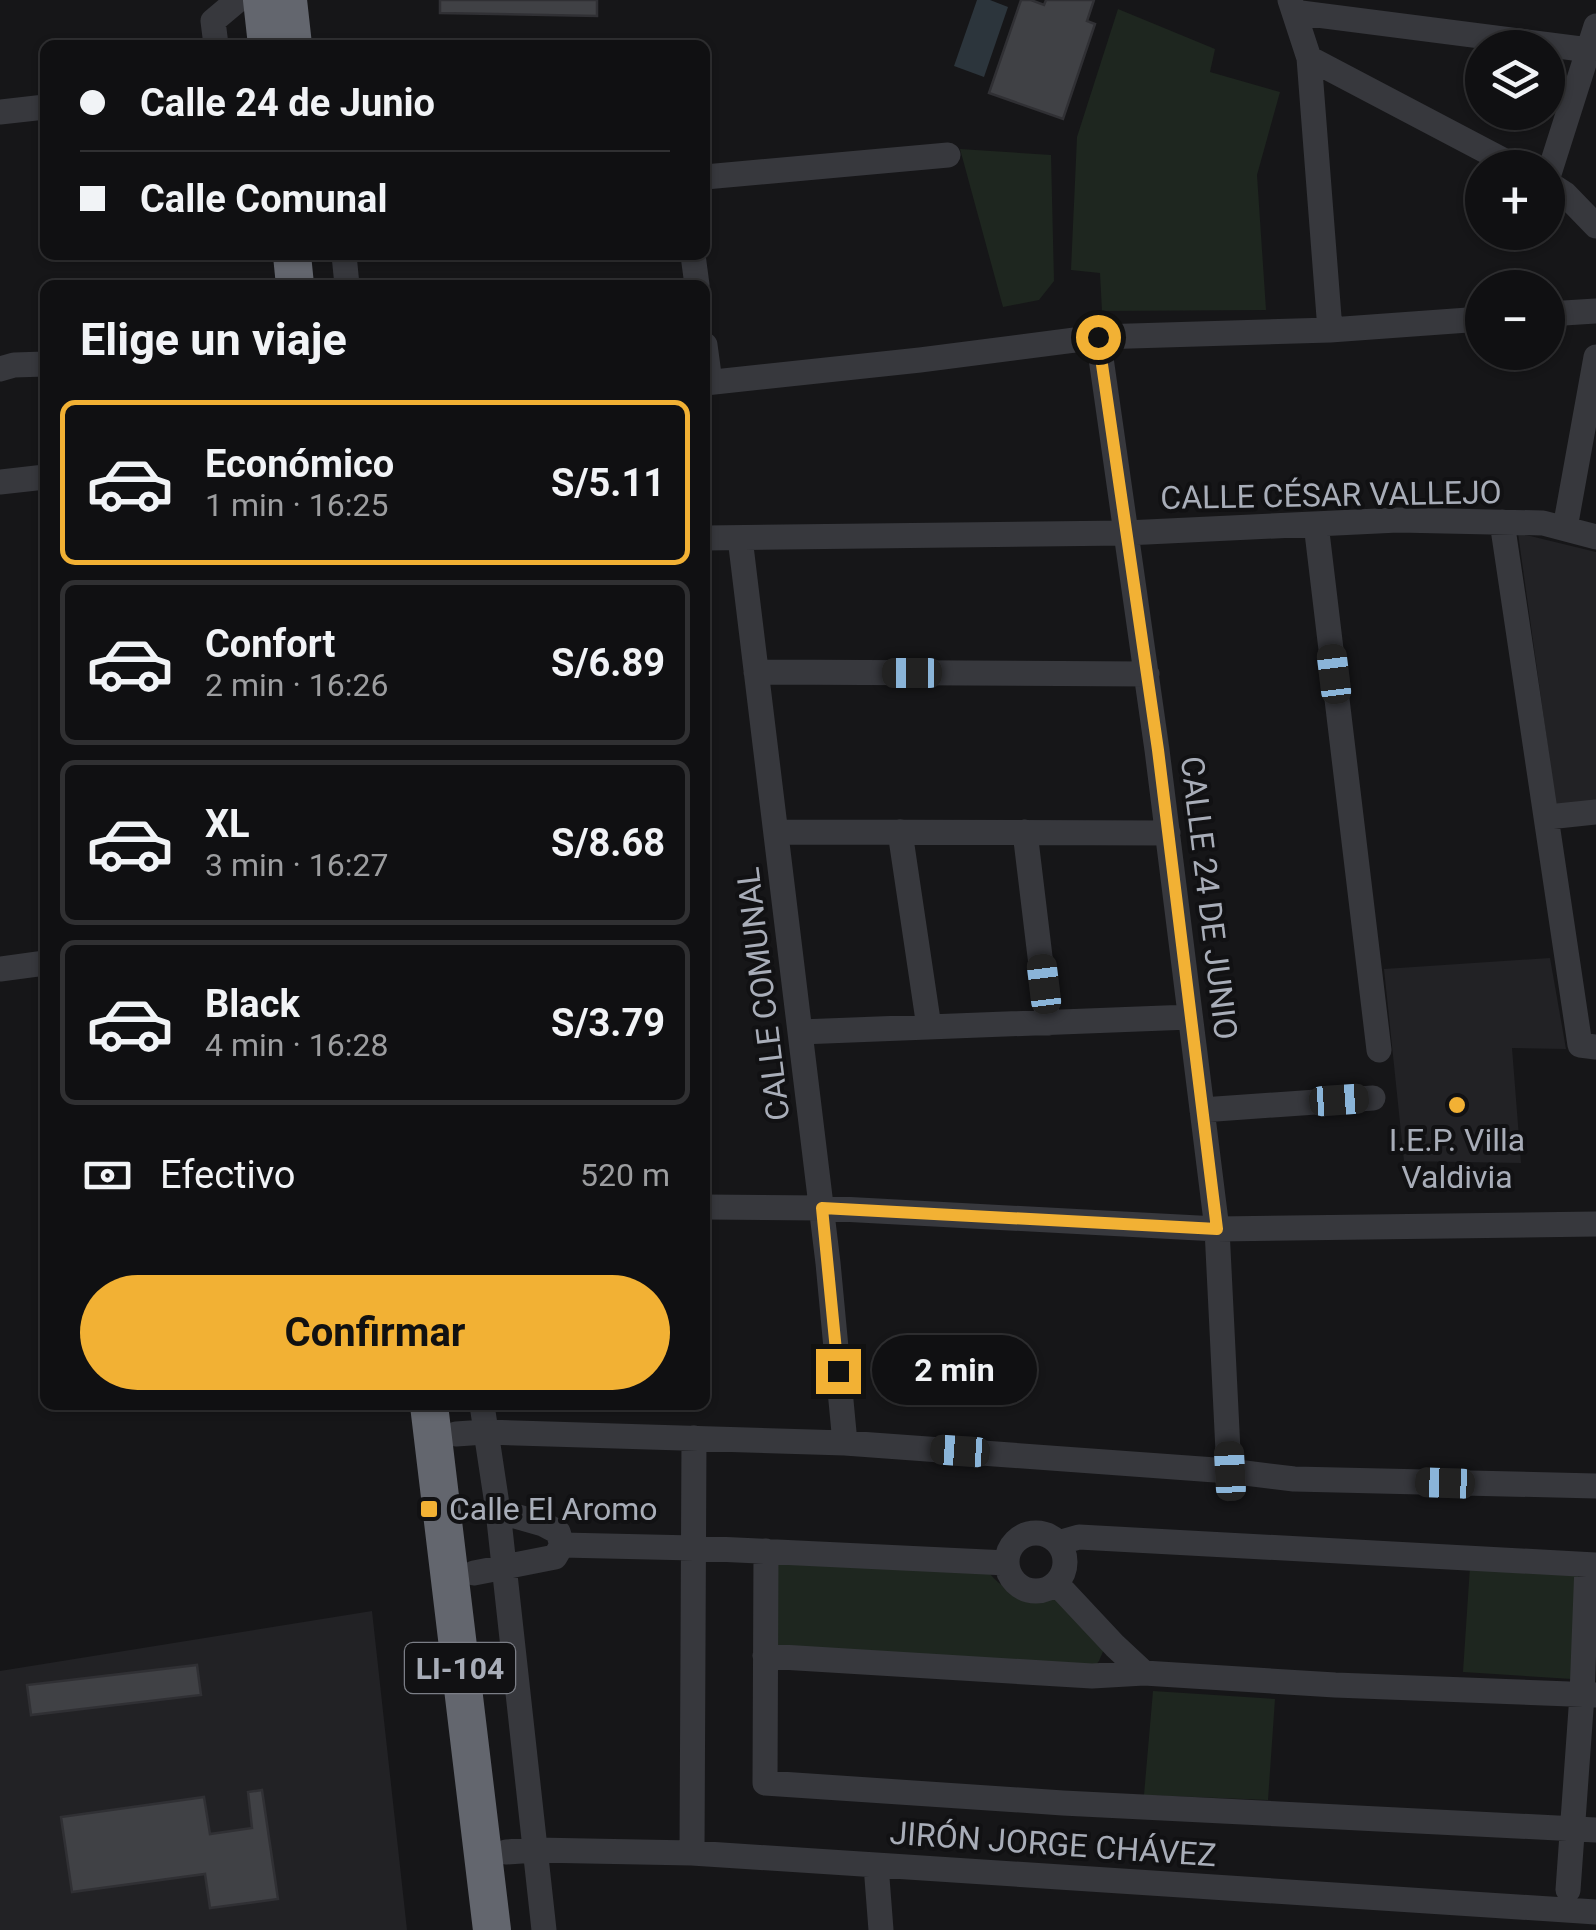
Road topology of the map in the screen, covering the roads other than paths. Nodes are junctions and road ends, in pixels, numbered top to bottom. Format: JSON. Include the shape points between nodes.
{"nodes":[{"id":1,"x":238,"y":0,"type":"edge"},
{"id":2,"x":262,"y":0,"type":"edge"},
{"id":3,"x":288,"y":0,"type":"edge"},
{"id":4,"x":1292,"y":6,"type":"edge"},
{"id":5,"x":1593,"y":38,"type":"edge"},
{"id":6,"x":215,"y":40,"type":"edge"},
{"id":7,"x":266,"y":40,"type":"edge"},
{"id":8,"x":292,"y":40,"type":"edge"},
{"id":9,"x":1308,"y":58,"type":"junction"},
{"id":10,"x":40,"y":108,"type":"edge"},
{"id":11,"x":0,"y":112,"type":"edge"},
{"id":12,"x":1484,"y":150,"type":"edge"},
{"id":13,"x":1558,"y":150,"type":"edge"},
{"id":14,"x":948,"y":155,"type":"dead end"},
{"id":15,"x":710,"y":178,"type":"edge"},
{"id":16,"x":1565,"y":194,"type":"edge"},
{"id":17,"x":1596,"y":226,"type":"edge"},
{"id":18,"x":1596,"y":311,"type":"edge"},
{"id":19,"x":1565,"y":313,"type":"edge"},
{"id":20,"x":1465,"y":320,"type":"edge"},
{"id":21,"x":1330,"y":330,"type":"junction"},
{"id":22,"x":1098,"y":337,"type":"junction"},
{"id":23,"x":1596,"y":357,"type":"edge"},
{"id":24,"x":40,"y":364,"type":"edge"},
{"id":25,"x":0,"y":369,"type":"edge"},
{"id":26,"x":710,"y":382,"type":"edge"},
{"id":27,"x":40,"y":478,"type":"edge"},
{"id":28,"x":0,"y":482,"type":"edge"},
{"id":29,"x":1502,"y":522,"type":"junction"},
{"id":30,"x":1316,"y":524,"type":"junction"},
{"id":31,"x":1564,"y":528,"type":"junction"},
{"id":32,"x":1126,"y":533,"type":"junction"},
{"id":33,"x":1596,"y":537,"type":"edge"},
{"id":34,"x":710,"y":538,"type":"edge"},
{"id":35,"x":740,"y":538,"type":"junction"},
{"id":36,"x":756,"y":672,"type":"junction"},
{"id":37,"x":1147,"y":674,"type":"junction"},
{"id":38,"x":1596,"y":812,"type":"edge"},
{"id":39,"x":1548,"y":817,"type":"junction"},
{"id":40,"x":776,"y":832,"type":"junction"},
{"id":41,"x":900,"y":832,"type":"junction"},
{"id":42,"x":1025,"y":832,"type":"junction"},
{"id":43,"x":1168,"y":832,"type":"junction"},
{"id":44,"x":40,"y":964,"type":"edge"},
{"id":45,"x":0,"y":968,"type":"edge"},
{"id":46,"x":1190,"y":1017,"type":"junction"},
{"id":47,"x":1048,"y":1022,"type":"junction"},
{"id":48,"x":929,"y":1027,"type":"junction"},
{"id":49,"x":800,"y":1032,"type":"junction"},
{"id":50,"x":1588,"y":1046,"type":"edge"},
{"id":51,"x":1379,"y":1050,"type":"dead end"},
{"id":52,"x":1373,"y":1098,"type":"dead end"},
{"id":53,"x":1202,"y":1110,"type":"junction"},
{"id":54,"x":710,"y":1207,"type":"edge"},
{"id":55,"x":822,"y":1208,"type":"junction"},
{"id":56,"x":1596,"y":1224,"type":"edge"},
{"id":57,"x":1217,"y":1229,"type":"junction"},
{"id":58,"x":430,"y":1410,"type":"edge"},
{"id":59,"x":464,"y":1424,"type":"edge"},
{"id":60,"x":694,"y":1438,"type":"junction"},
{"id":61,"x":845,"y":1442,"type":"junction"},
{"id":62,"x":1230,"y":1471,"type":"junction"},
{"id":63,"x":1596,"y":1486,"type":"edge"},
{"id":64,"x":498,"y":1511,"type":"junction"},
{"id":65,"x":1058,"y":1543,"type":"junction"},
{"id":66,"x":562,"y":1546,"type":"junction"},
{"id":67,"x":694,"y":1548,"type":"junction"},
{"id":68,"x":766,"y":1551,"type":"junction"},
{"id":69,"x":1008,"y":1564,"type":"junction"},
{"id":70,"x":1591,"y":1565,"type":"edge"},
{"id":71,"x":489,"y":1570,"type":"junction"},
{"id":72,"x":1056,"y":1584,"type":"junction"},
{"id":73,"x":766,"y":1656,"type":"junction"},
{"id":74,"x":1144,"y":1673,"type":"junction"},
{"id":75,"x":1589,"y":1695,"type":"edge"},
{"id":76,"x":1584,"y":1830,"type":"edge"},
{"id":77,"x":521,"y":1851,"type":"junction"},
{"id":78,"x":692,"y":1853,"type":"junction"},
{"id":79,"x":876,"y":1865,"type":"junction"},
{"id":80,"x":1568,"y":1910,"type":"edge"},
{"id":81,"x":1596,"y":1912,"type":"edge"},
{"id":82,"x":492,"y":1930,"type":"edge"},
{"id":83,"x":515,"y":1930,"type":"edge"},
{"id":84,"x":544,"y":1930,"type":"edge"},
{"id":85,"x":880,"y":1930,"type":"edge"}],
"edges":[{"from":1,"to":6,"type":"street","via":[[213,21]]},
{"from":2,"to":7,"type":"highway"},
{"from":3,"to":8,"type":"highway"},
{"from":4,"to":5,"type":"street"},
{"from":4,"to":9,"type":"street"},
{"from":5,"to":13,"type":"street"},
{"from":9,"to":12,"type":"street"},
{"from":9,"to":21,"type":"street"},
{"from":10,"to":11,"type":"street"},
{"from":14,"to":15,"type":"street"},
{"from":16,"to":17,"type":"street"},
{"from":18,"to":19,"type":"street"},
{"from":20,"to":21,"type":"street"},
{"from":21,"to":22,"type":"street"},
{"from":22,"to":26,"type":"street"},
{"from":22,"to":32,"type":"street","name":"CALLE 24 DE JUNIO"},
{"from":23,"to":31,"type":"street"},
{"from":24,"to":25,"type":"street"},
{"from":27,"to":28,"type":"street"},
{"from":29,"to":30,"type":"street","name":"CALLE CÉSAR VALLEJO"},
{"from":29,"to":31,"type":"street","name":"CALLE CÉSAR VALLEJO"},
{"from":29,"to":39,"type":"street"},
{"from":30,"to":32,"type":"street","name":"CALLE CÉSAR VALLEJO"},
{"from":30,"to":51,"type":"street"},
{"from":31,"to":33,"type":"street","name":"CALLE CÉSAR VALLEJO"},
{"from":32,"to":35,"type":"street","name":"CALLE CÉSAR VALLEJO"},
{"from":32,"to":37,"type":"street","name":"CALLE 24 DE JUNIO"},
{"from":34,"to":35,"type":"street","name":"CALLE CÉSAR VALLEJO"},
{"from":35,"to":36,"type":"street","name":"CALLE COMUNAL"},
{"from":36,"to":37,"type":"street"},
{"from":36,"to":40,"type":"street","name":"CALLE COMUNAL"},
{"from":37,"to":43,"type":"street","name":"CALLE 24 DE JUNIO"},
{"from":38,"to":39,"type":"street"},
{"from":39,"to":50,"type":"street"},
{"from":40,"to":41,"type":"street"},
{"from":40,"to":49,"type":"street","name":"CALLE COMUNAL"},
{"from":41,"to":42,"type":"street"},
{"from":41,"to":48,"type":"street"},
{"from":42,"to":43,"type":"street"},
{"from":42,"to":47,"type":"street"},
{"from":43,"to":46,"type":"street","name":"CALLE 24 DE JUNIO"},
{"from":44,"to":45,"type":"street"},
{"from":46,"to":47,"type":"street"},
{"from":46,"to":53,"type":"street","name":"CALLE 24 DE JUNIO"},
{"from":47,"to":48,"type":"street"},
{"from":48,"to":49,"type":"street"},
{"from":49,"to":55,"type":"street","name":"CALLE COMUNAL"},
{"from":52,"to":53,"type":"street"},
{"from":53,"to":57,"type":"street","name":"CALLE 24 DE JUNIO"},
{"from":54,"to":55,"type":"street"},
{"from":55,"to":57,"type":"street"},
{"from":55,"to":61,"type":"street","name":"CALLE COMUNAL"},
{"from":56,"to":57,"type":"street"},
{"from":57,"to":62,"type":"street","name":"CALLE 24 DE JUNIO"},
{"from":58,"to":82,"type":"highway","number":"LI-104"},
{"from":59,"to":60,"type":"street"},
{"from":59,"to":64,"type":"street"},
{"from":59,"to":71,"type":"highway","number":"LI-104"},
{"from":60,"to":61,"type":"street"},
{"from":60,"to":67,"type":"street"},
{"from":61,"to":62,"type":"street"},
{"from":62,"to":63,"type":"street","via":[[1294,1480]]},
{"from":64,"to":66,"type":"street","via":[[558,1532]]},
{"from":64,"to":71,"type":"street"},
{"from":65,"to":69,"type":"street","via":[[1043,1534],[1025,1536],[1012,1546]]},
{"from":65,"to":70,"type":"street","via":[[1080,1537]]},
{"from":65,"to":72,"type":"street","via":[[1065,1559]]},
{"from":66,"to":67,"type":"street"},
{"from":66,"to":71,"type":"street","via":[[555,1557]]},
{"from":67,"to":68,"type":"street"},
{"from":67,"to":78,"type":"street"},
{"from":68,"to":69,"type":"street"},
{"from":68,"to":73,"type":"street"},
{"from":69,"to":72,"type":"street","via":[[1021,1587],[1039,1591]]},
{"from":70,"to":75,"type":"street"},
{"from":71,"to":77,"type":"highway","number":"LI-104"},
{"from":72,"to":74,"type":"street"},
{"from":73,"to":74,"type":"street","via":[[1092,1676]]},
{"from":73,"to":76,"type":"street","via":[[765,1783]]},
{"from":74,"to":75,"type":"street"},
{"from":75,"to":76,"type":"street"},
{"from":76,"to":80,"type":"street"},
{"from":77,"to":78,"type":"street","name":"JIRÓN JORGE CHÁVEZ"},
{"from":77,"to":83,"type":"highway","number":"LI-104"},
{"from":77,"to":84,"type":"street"},
{"from":78,"to":79,"type":"street","name":"JIRÓN JORGE CHÁVEZ"},
{"from":79,"to":80,"type":"street","name":"JIRÓN JORGE CHÁVEZ"},
{"from":79,"to":85,"type":"street"},
{"from":80,"to":81,"type":"street","name":"JIRÓN JORGE CHÁVEZ"}]}
